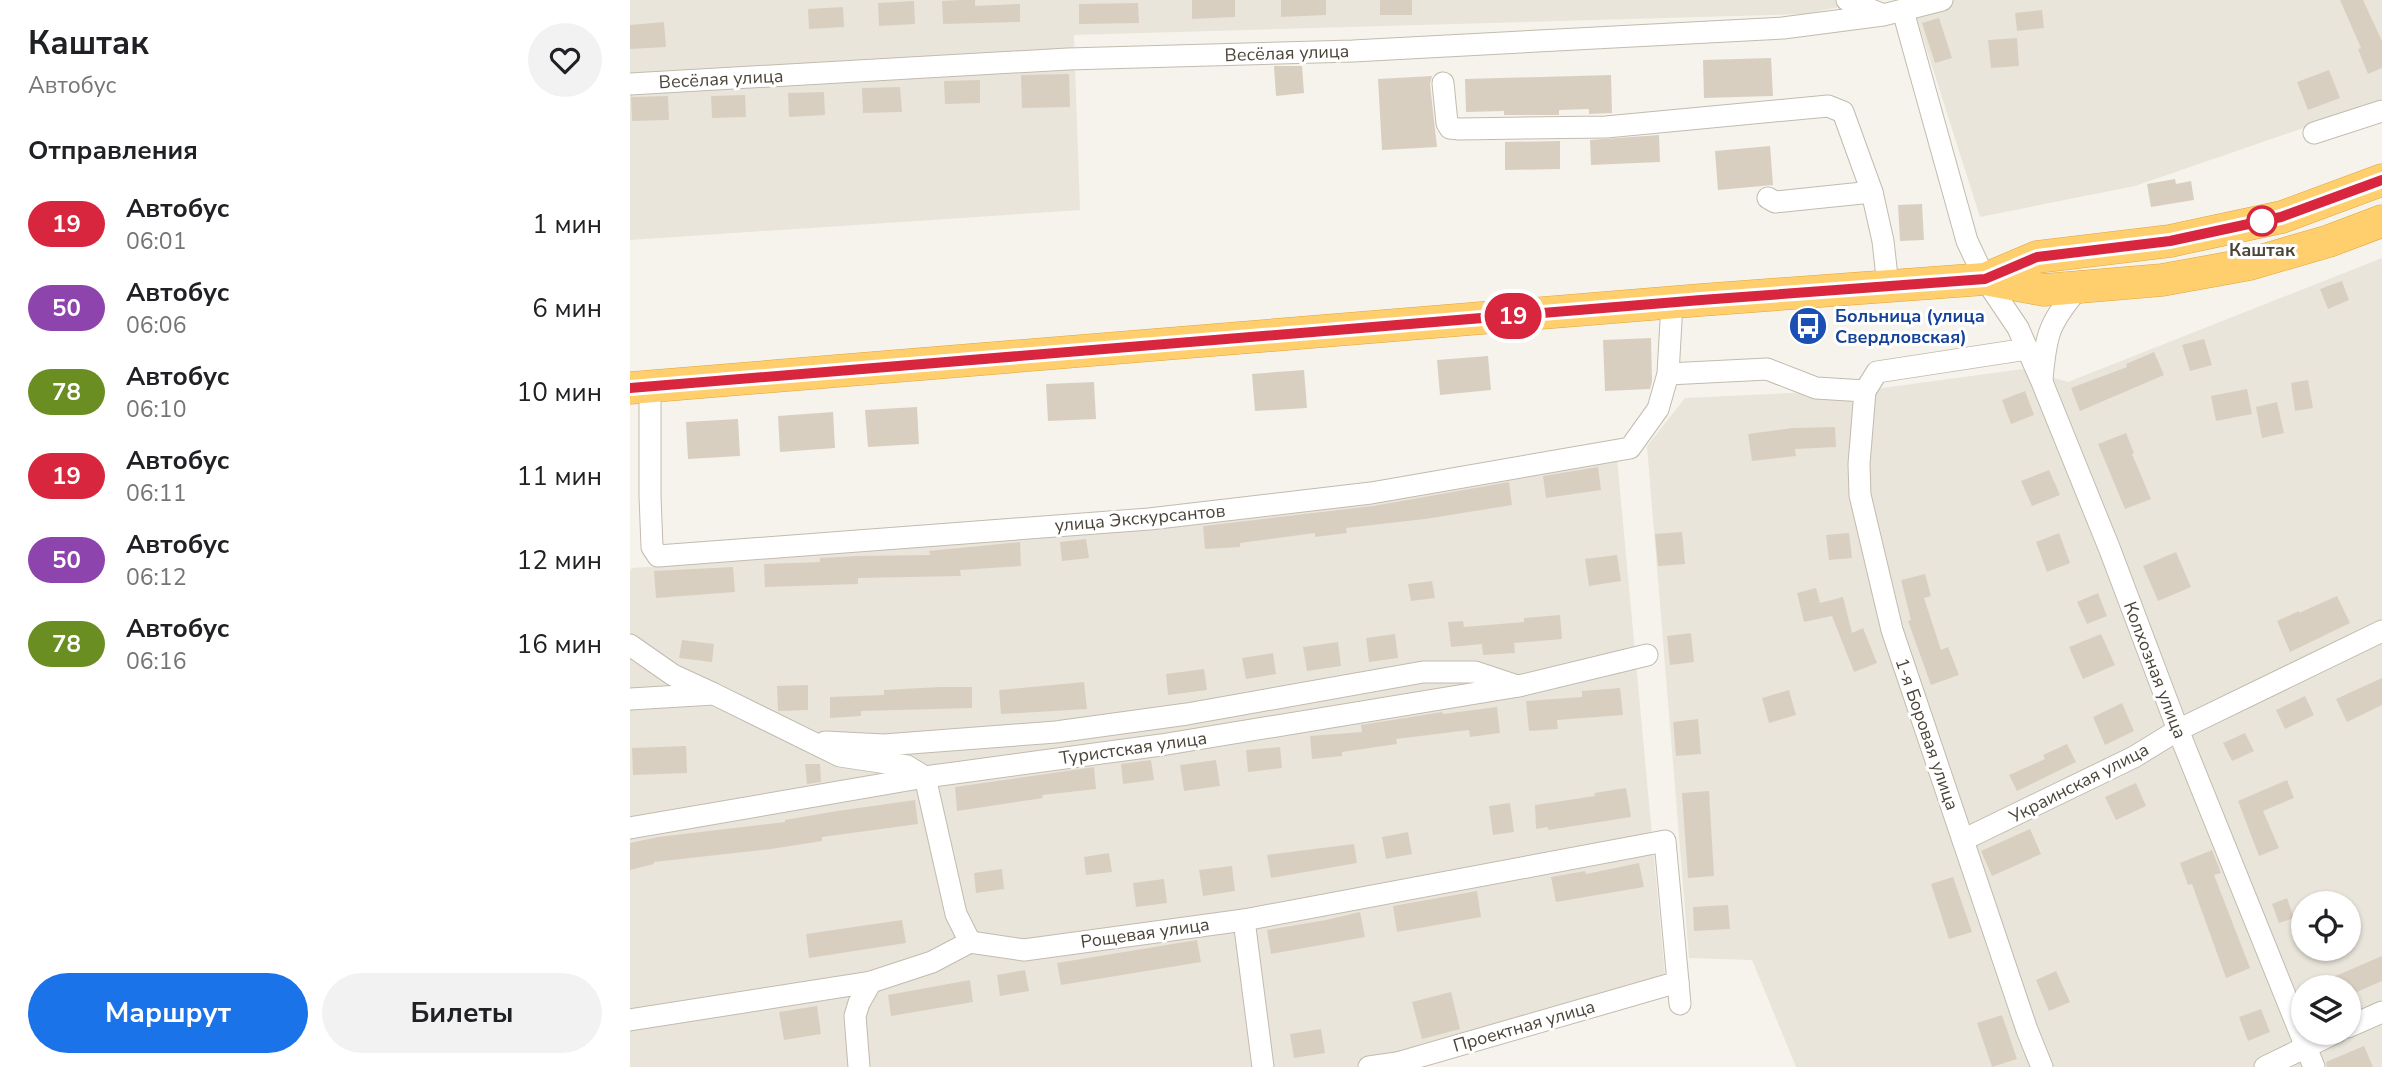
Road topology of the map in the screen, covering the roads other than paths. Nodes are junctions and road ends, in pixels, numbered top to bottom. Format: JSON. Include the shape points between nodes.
{"nodes":[{"id":1,"x":1847,"y":0,"type":"edge"},
{"id":2,"x":1942,"y":0,"type":"edge"},
{"id":3,"x":1893,"y":13,"type":"junction"},
{"id":4,"x":1443,"y":83,"type":"dead end"},
{"id":5,"x":630,"y":84,"type":"edge"},
{"id":6,"x":2382,"y":111,"type":"edge"},
{"id":7,"x":2314,"y":133,"type":"dead end"},
{"id":8,"x":2382,"y":180,"type":"edge"},
{"id":9,"x":1872,"y":192,"type":"junction"},
{"id":10,"x":1768,"y":198,"type":"dead end"},
{"id":11,"x":2382,"y":221,"type":"edge"},
{"id":12,"x":1985,"y":279,"type":"junction"},
{"id":13,"x":1888,"y":286,"type":"junction"},
{"id":14,"x":2079,"y":287,"type":"junction"},
{"id":15,"x":1672,"y":303,"type":"junction"},
{"id":16,"x":2027,"y":349,"type":"junction"},
{"id":17,"x":1668,"y":374,"type":"junction"},
{"id":18,"x":2042,"y":382,"type":"junction"},
{"id":19,"x":640,"y":387,"type":"edge"},
{"id":20,"x":1865,"y":391,"type":"junction"},
{"id":21,"x":2382,"y":631,"type":"edge"},
{"id":22,"x":630,"y":645,"type":"edge"},
{"id":23,"x":1647,"y":655,"type":"dead end"},
{"id":24,"x":1519,"y":686,"type":"junction"},
{"id":25,"x":714,"y":694,"type":"junction"},
{"id":26,"x":630,"y":699,"type":"edge"},
{"id":27,"x":2178,"y":730,"type":"junction"},
{"id":28,"x":809,"y":741,"type":"junction"},
{"id":29,"x":925,"y":777,"type":"junction"},
{"id":30,"x":630,"y":828,"type":"edge"},
{"id":31,"x":1963,"y":840,"type":"junction"},
{"id":32,"x":1244,"y":920,"type":"junction"},
{"id":33,"x":970,"y":942,"type":"junction"},
{"id":34,"x":871,"y":982,"type":"junction"},
{"id":35,"x":1678,"y":982,"type":"junction"},
{"id":36,"x":1680,"y":1004,"type":"dead end"},
{"id":37,"x":2382,"y":1012,"type":"edge"},
{"id":38,"x":630,"y":1020,"type":"edge"},
{"id":39,"x":2361,"y":1021,"type":"edge"},
{"id":40,"x":2323,"y":1045,"type":"edge"},
{"id":41,"x":2310,"y":1057,"type":"edge"},
{"id":42,"x":859,"y":1067,"type":"edge"},
{"id":43,"x":1263,"y":1067,"type":"edge"},
{"id":44,"x":1369,"y":1067,"type":"edge"},
{"id":45,"x":2042,"y":1067,"type":"edge"},
{"id":46,"x":2265,"y":1067,"type":"edge"}],
"edges":[{"from":1,"to":3,"type":"street"},
{"from":2,"to":3,"type":"street","name":"Весёлая улица"},
{"from":3,"to":5,"type":"street","name":"Весёлая улица","via":[[1769,29]]},
{"from":3,"to":12,"type":"street","name":"Колхозная улица","via":[[1966,242]]},
{"from":4,"to":9,"type":"street","via":[[1447,123],[1459,129],[1606,127],[1828,106],[1843,112]]},
{"from":6,"to":7,"type":"street"},
{"from":8,"to":12,"type":"highway","via":[[2281,217],[2170,241],[2037,257]]},
{"from":9,"to":10,"type":"street","via":[[1775,202]]},
{"from":9,"to":13,"type":"street"},
{"from":11,"to":14,"type":"highway","via":[[2250,264],[2162,280]]},
{"from":12,"to":13,"type":"highway"},
{"from":12,"to":14,"type":"highway","via":[[2044,290]]},
{"from":12,"to":16,"type":"street","name":"Колхозная улица"},
{"from":13,"to":15,"type":"highway"},
{"from":14,"to":18,"type":"street","via":[[2048,331]]},
{"from":15,"to":17,"type":"street"},
{"from":15,"to":19,"type":"highway"},
{"from":16,"to":18,"type":"street","name":"Колхозная улица"},
{"from":16,"to":20,"type":"street","via":[[1877,372]]},
{"from":17,"to":19,"type":"street","name":"улица Экскурсантов","via":[[1658,409],[1630,448],[1371,494],[1149,519],[658,556],[652,547]]},
{"from":17,"to":20,"type":"street","via":[[1767,369],[1816,388]]},
{"from":18,"to":27,"type":"street","name":"Колхозная улица"},
{"from":20,"to":31,"type":"street","name":"1-я Боровая улица","via":[[1860,495],[1892,629]]},
{"from":21,"to":27,"type":"street","name":"Украинская улица"},
{"from":22,"to":25,"type":"street","via":[[673,675]]},
{"from":23,"to":24,"type":"street","name":"Туристская улица"},
{"from":24,"to":28,"type":"street","via":[[1475,672],[1423,672],[1056,732],[884,745]]},
{"from":24,"to":29,"type":"street","name":"Туристская улица","via":[[1161,745]]},
{"from":25,"to":26,"type":"street"},
{"from":25,"to":28,"type":"street"},
{"from":27,"to":31,"type":"street","name":"Украинская улица","via":[[2134,757]]},
{"from":27,"to":41,"type":"street","name":"Колхозная улица"},
{"from":28,"to":29,"type":"street","via":[[840,756],[907,766]]},
{"from":29,"to":30,"type":"street","name":"Туристская улица"},
{"from":29,"to":33,"type":"street","via":[[956,914]]},
{"from":31,"to":45,"type":"street","name":"1-я Боровая улица"},
{"from":32,"to":33,"type":"street","name":"Рощевая улица","via":[[1024,950]]},
{"from":32,"to":35,"type":"street","name":"Рощевая улица","via":[[1665,841]]},
{"from":32,"to":43,"type":"street"},
{"from":33,"to":34,"type":"street","via":[[932,962]]},
{"from":34,"to":38,"type":"street"},
{"from":34,"to":42,"type":"street","via":[[855,1016]]},
{"from":35,"to":36,"type":"street"},
{"from":35,"to":44,"type":"street","name":"Проектная улица","via":[[1397,1063]]},
{"from":37,"to":39,"type":"street"},
{"from":40,"to":41,"type":"street"},
{"from":41,"to":46,"type":"street"}]}
